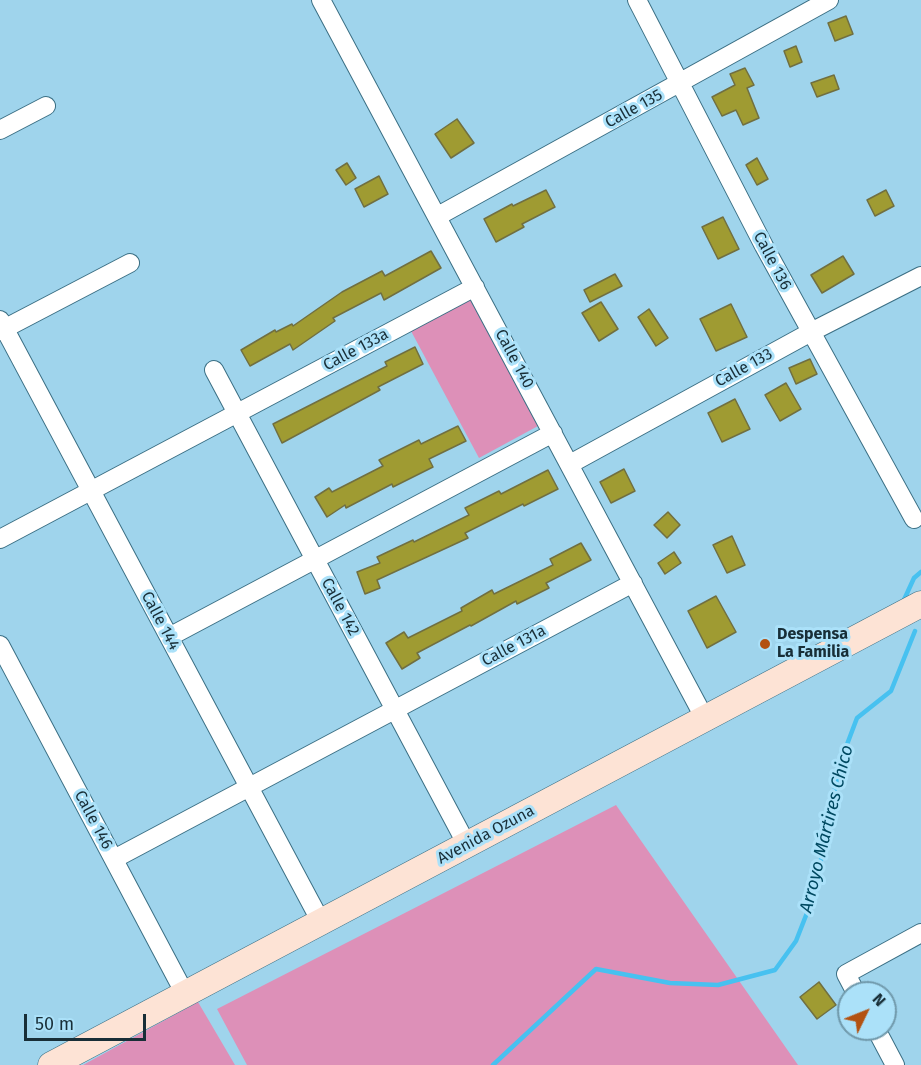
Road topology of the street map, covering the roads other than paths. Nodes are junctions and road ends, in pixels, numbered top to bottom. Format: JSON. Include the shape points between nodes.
{"nodes":[{"id":1,"x":321,"y":0,"type":"edge"},
{"id":2,"x":637,"y":0,"type":"edge"},
{"id":3,"x":829,"y":0,"type":"edge"},
{"id":4,"x":681,"y":83,"type":"junction"},
{"id":5,"x":46,"y":106,"type":"dead end"},
{"id":6,"x":0,"y":130,"type":"edge"},
{"id":7,"x":438,"y":216,"type":"junction"},
{"id":8,"x":130,"y":263,"type":"dead end"},
{"id":9,"x":921,"y":276,"type":"edge"},
{"id":10,"x":475,"y":287,"type":"junction"},
{"id":11,"x":2,"y":327,"type":"edge"},
{"id":12,"x":811,"y":332,"type":"junction"},
{"id":13,"x":214,"y":370,"type":"dead end"},
{"id":14,"x":237,"y":413,"type":"junction"},
{"id":15,"x":553,"y":433,"type":"junction"},
{"id":16,"x":570,"y":464,"type":"junction"},
{"id":17,"x":91,"y":491,"type":"junction"},
{"id":18,"x":914,"y":519,"type":"dead end"},
{"id":19,"x":0,"y":539,"type":"edge"},
{"id":20,"x":314,"y":559,"type":"junction"},
{"id":21,"x":633,"y":583,"type":"junction"},
{"id":22,"x":921,"y":604,"type":"edge"},
{"id":23,"x":169,"y":637,"type":"junction"},
{"id":24,"x":0,"y":645,"type":"edge"},
{"id":25,"x":394,"y":709,"type":"junction"},
{"id":26,"x":705,"y":719,"type":"junction"},
{"id":27,"x":249,"y":787,"type":"junction"},
{"id":28,"x":467,"y":845,"type":"junction"},
{"id":29,"x":114,"y":859,"type":"junction"},
{"id":30,"x":321,"y":922,"type":"junction"},
{"id":31,"x":921,"y":933,"type":"edge"},
{"id":32,"x":850,"y":981,"type":"edge"},
{"id":33,"x":185,"y":994,"type":"junction"},
{"id":34,"x":882,"y":1041,"type":"edge"},
{"id":35,"x":51,"y":1065,"type":"edge"},
{"id":36,"x":895,"y":1065,"type":"edge"}],
"edges":[{"from":1,"to":7,"type":"street","name":"Calle 140"},
{"from":2,"to":4,"type":"street","name":"Calle 136"},
{"from":3,"to":4,"type":"street","name":"Calle 135"},
{"from":4,"to":7,"type":"street","name":"Calle 135"},
{"from":4,"to":12,"type":"street","name":"Calle 136"},
{"from":5,"to":6,"type":"street"},
{"from":7,"to":10,"type":"street","name":"Calle 140"},
{"from":8,"to":11,"type":"street"},
{"from":9,"to":12,"type":"street","name":"Calle 133"},
{"from":10,"to":14,"type":"street","name":"Calle 133a"},
{"from":10,"to":15,"type":"street","name":"Calle 140"},
{"from":11,"to":17,"type":"street","name":"Calle 144"},
{"from":12,"to":16,"type":"street","name":"Calle 133"},
{"from":12,"to":18,"type":"street","name":"Calle 136"},
{"from":13,"to":14,"type":"street","name":"Calle 142"},
{"from":14,"to":17,"type":"street","name":"Calle 133a"},
{"from":14,"to":20,"type":"street","name":"Calle 142"},
{"from":15,"to":16,"type":"street","name":"Calle 140"},
{"from":15,"to":20,"type":"street"},
{"from":16,"to":21,"type":"street","name":"Calle 140"},
{"from":17,"to":19,"type":"street","name":"Calle 133a"},
{"from":17,"to":23,"type":"street","name":"Calle 144"},
{"from":20,"to":23,"type":"street"},
{"from":20,"to":25,"type":"street","name":"Calle 142"},
{"from":21,"to":25,"type":"street","name":"Calle 131a"},
{"from":21,"to":26,"type":"street","name":"Calle 140"},
{"from":22,"to":26,"type":"main road","name":"Avenida Ozuna"},
{"from":23,"to":27,"type":"street","name":"Calle 144"},
{"from":24,"to":29,"type":"street","name":"Calle 146"},
{"from":25,"to":27,"type":"street","name":"Calle 131a"},
{"from":25,"to":28,"type":"street","name":"Calle 142"},
{"from":26,"to":28,"type":"main road","name":"Avenida Ozuna"},
{"from":27,"to":29,"type":"street","name":"Calle 131a"},
{"from":27,"to":30,"type":"street","name":"Calle 144"},
{"from":28,"to":30,"type":"main road","name":"Avenida Ozuna"},
{"from":29,"to":33,"type":"street","name":"Calle 146"},
{"from":30,"to":33,"type":"main road","name":"Avenida Ozuna"},
{"from":31,"to":32,"type":"street","via":[[846,974]]},
{"from":33,"to":35,"type":"main road","name":"Avenida Ozuna"},
{"from":34,"to":36,"type":"street"}]}
